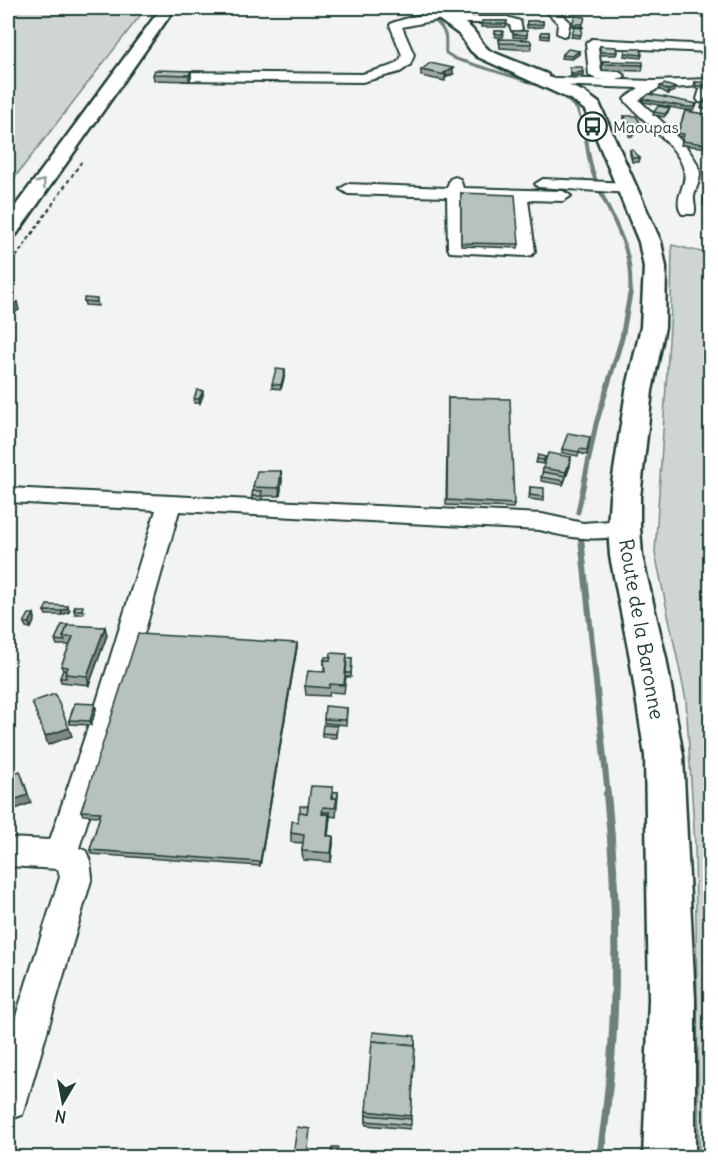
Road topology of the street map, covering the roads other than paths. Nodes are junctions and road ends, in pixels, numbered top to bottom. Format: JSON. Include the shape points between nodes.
{"nodes":[{"id":1,"x":156,"y":8,"type":"edge"},
{"id":2,"x":168,"y":8,"type":"edge"},
{"id":3,"x":555,"y":8,"type":"edge"},
{"id":4,"x":435,"y":16,"type":"edge"},
{"id":5,"x":516,"y":29,"type":"edge"},
{"id":6,"x":563,"y":33,"type":"dead end"},
{"id":7,"x":711,"y":49,"type":"edge"},
{"id":8,"x":183,"y":76,"type":"edge"},
{"id":9,"x":650,"y":85,"type":"junction"},
{"id":10,"x":584,"y":92,"type":"junction"},
{"id":11,"x":711,"y":100,"type":"edge"},
{"id":12,"x":452,"y":185,"type":"junction"},
{"id":13,"x":629,"y":188,"type":"junction"},
{"id":14,"x":348,"y":189,"type":"dead end"},
{"id":15,"x":520,"y":195,"type":"junction"},
{"id":16,"x":563,"y":196,"type":"dead end"},
{"id":17,"x":8,"y":205,"type":"edge"},
{"id":18,"x":688,"y":211,"type":"dead end"},
{"id":19,"x":8,"y":230,"type":"edge"},
{"id":20,"x":8,"y":495,"type":"edge"},
{"id":21,"x":170,"y":502,"type":"junction"},
{"id":22,"x":624,"y":528,"type":"junction"},
{"id":23,"x":8,"y":852,"type":"edge"},
{"id":24,"x":61,"y":855,"type":"junction"},
{"id":25,"x":8,"y":1101,"type":"edge"},
{"id":26,"x":669,"y":1158,"type":"edge"}],
"edges":[{"from":1,"to":17,"type":"main road"},
{"from":19,"to":2,"type":"main road","one_way":true},
{"from":3,"to":6,"type":"street","via":[[554,13],[564,22]]},
{"from":4,"to":5,"type":"street","via":[[507,20],[516,23]]},
{"from":4,"to":8,"type":"street","via":[[396,25],[408,55],[406,62],[382,74],[342,79]]},
{"from":4,"to":10,"type":"main road","via":[[466,32],[479,51]]},
{"from":7,"to":9,"type":"street","via":[[592,43],[595,75],[644,77]]},
{"from":9,"to":10,"type":"street"},
{"from":9,"to":11,"type":"street","via":[[708,82],[704,99]]},
{"from":9,"to":18,"type":"street","via":[[631,99],[687,159],[692,172],[684,201]]},
{"from":10,"to":13,"type":"main road","name":"Route de la Baronne"},
{"from":12,"to":13,"type":"street"},
{"from":12,"to":14,"type":"street"},
{"from":12,"to":15,"type":"street"},
{"from":12,"to":15,"type":"street","via":[[456,248],[526,250]]},
{"from":13,"to":22,"type":"main road","name":"Route de la Baronne","via":[[650,242],[656,293],[639,391]]},
{"from":15,"to":16,"type":"street"},
{"from":20,"to":21,"type":"street"},
{"from":21,"to":22,"type":"street","via":[[542,522],[559,528],[608,533]]},
{"from":21,"to":24,"type":"street"},
{"from":22,"to":26,"type":"main road","name":"Route de la Baronne","via":[[664,756],[672,1000]]},
{"from":23,"to":24,"type":"street"},
{"from":24,"to":25,"type":"street","via":[[74,861],[76,877]]}]}
